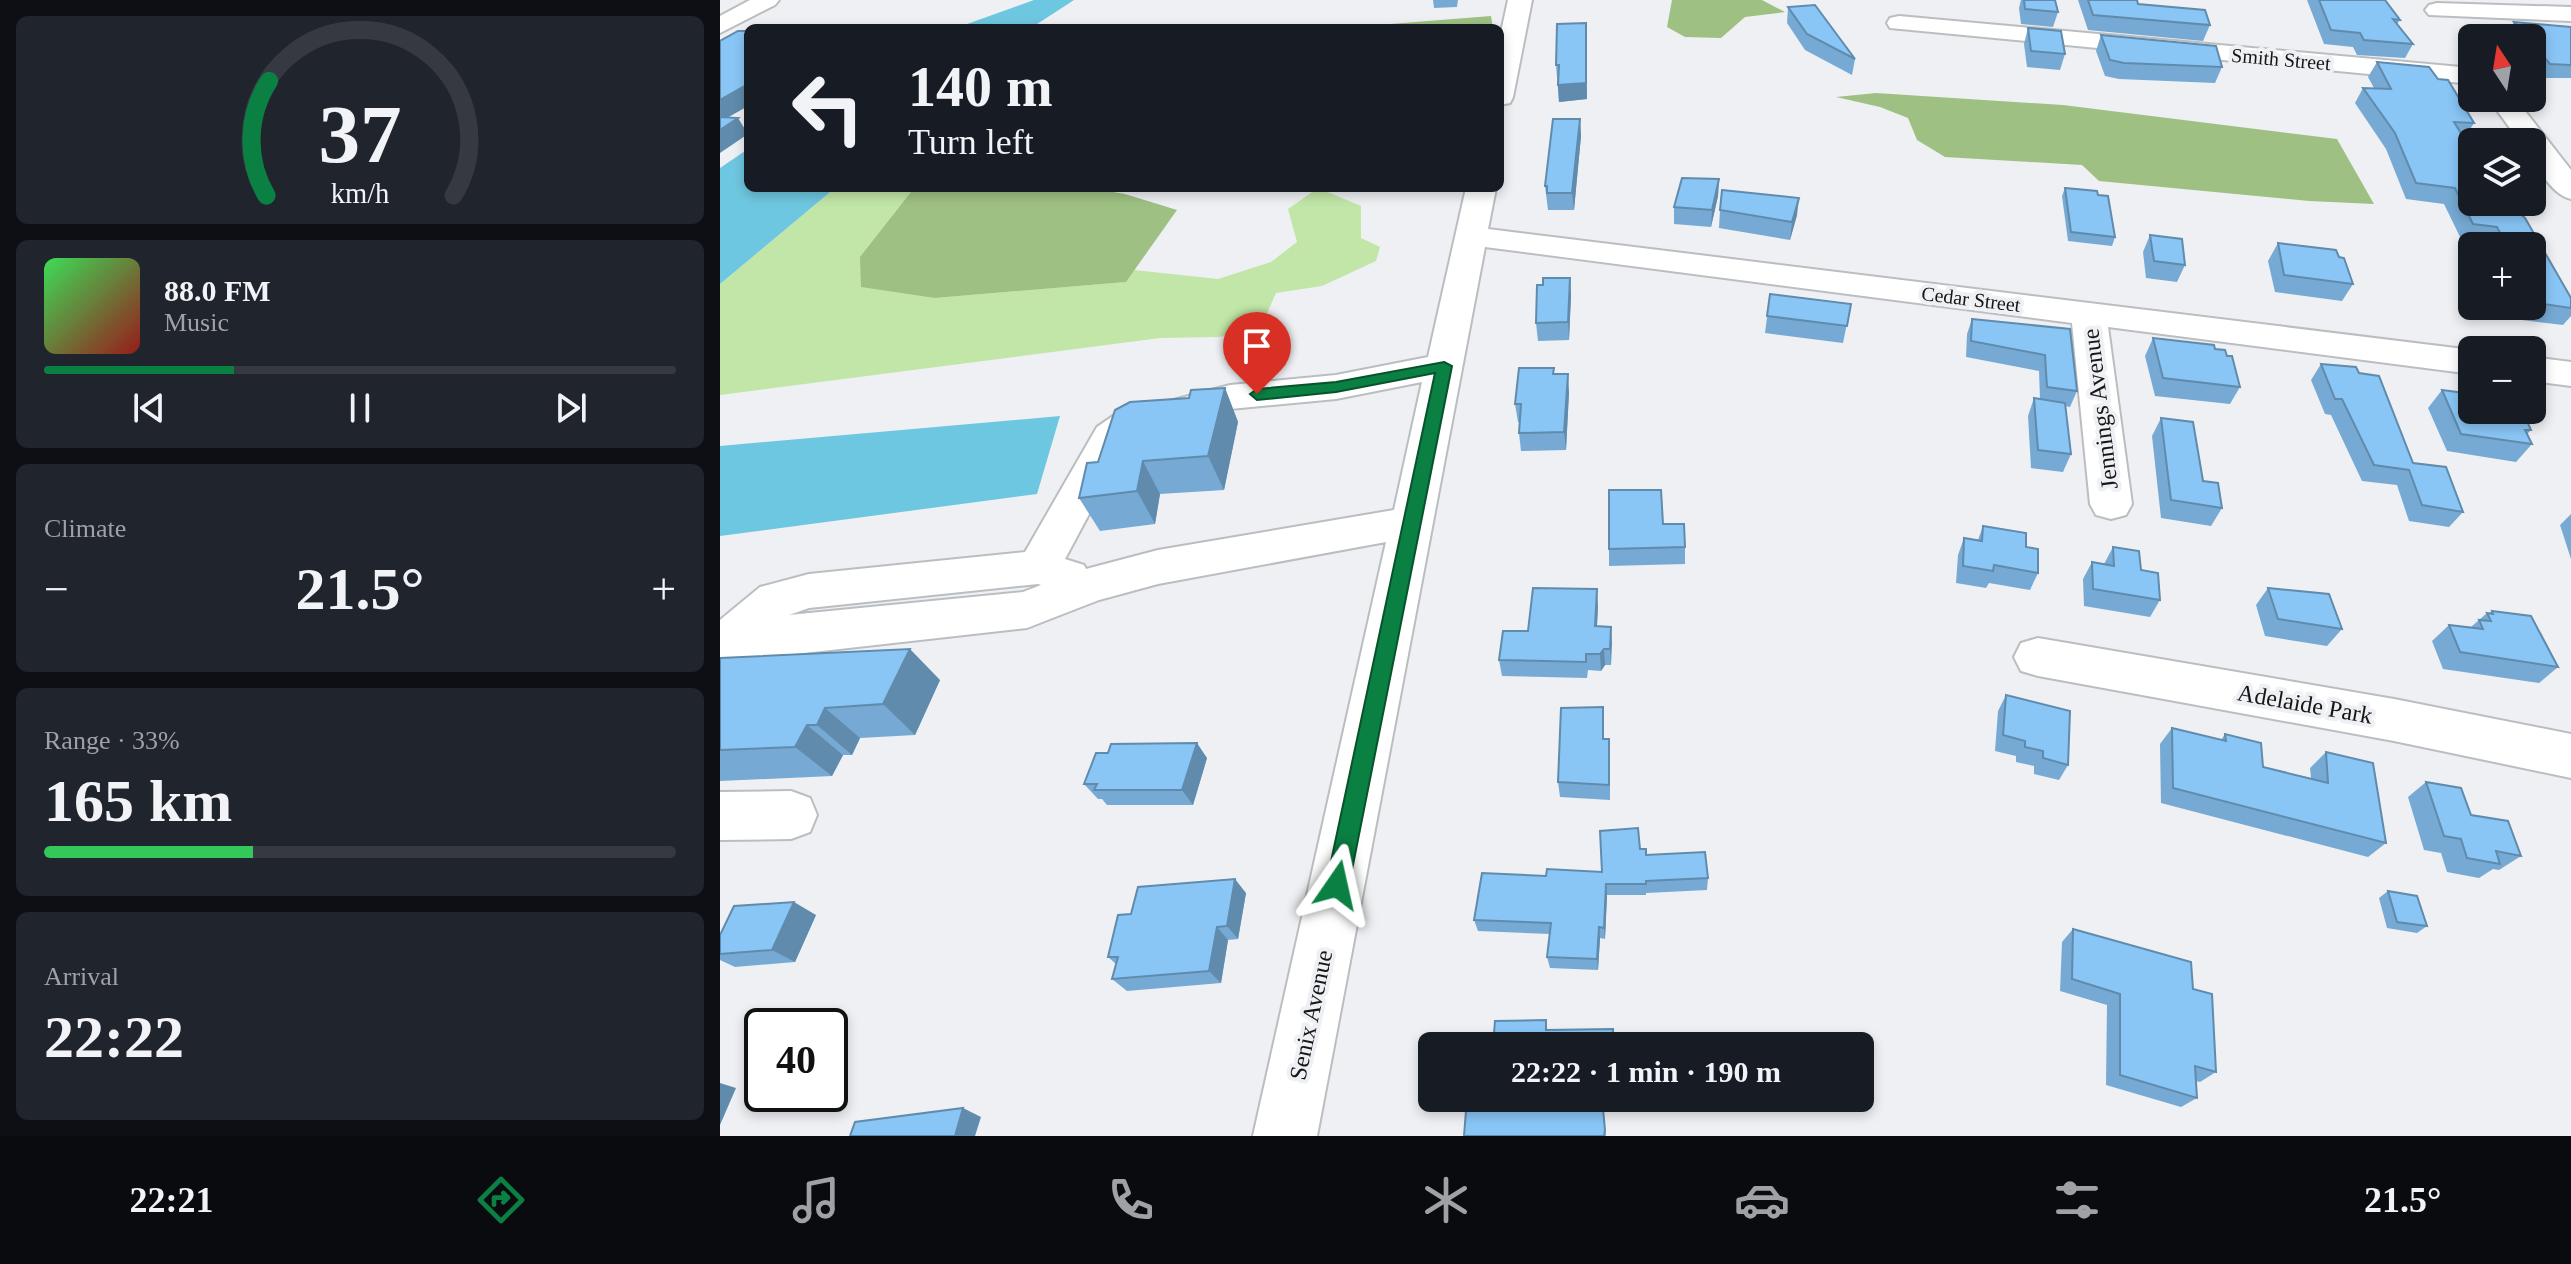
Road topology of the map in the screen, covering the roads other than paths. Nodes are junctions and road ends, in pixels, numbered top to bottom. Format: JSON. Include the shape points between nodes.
{"nodes":[{"id":1,"x":767,"y":0,"type":"edge"},
{"id":2,"x":1520,"y":0,"type":"edge"},
{"id":3,"x":2433,"y":5,"type":"edge"},
{"id":4,"x":2571,"y":14,"type":"edge"},
{"id":5,"x":1899,"y":23,"type":"dead end"},
{"id":6,"x":720,"y":26,"type":"edge"},
{"id":7,"x":2458,"y":39,"type":"edge"},
{"id":8,"x":2458,"y":75,"type":"edge"},
{"id":9,"x":1504,"y":78,"type":"edge"},
{"id":10,"x":2512,"y":112,"type":"edge"},
{"id":11,"x":2571,"y":190,"type":"edge"},
{"id":12,"x":1480,"y":192,"type":"edge"},
{"id":13,"x":1471,"y":236,"type":"junction"},
{"id":14,"x":2089,"y":314,"type":"junction"},
{"id":15,"x":2458,"y":360,"type":"edge"},
{"id":16,"x":1444,"y":366,"type":"junction"},
{"id":17,"x":2546,"y":371,"type":"edge"},
{"id":18,"x":2571,"y":374,"type":"edge"},
{"id":19,"x":2111,"y":504,"type":"dead end"},
{"id":20,"x":1412,"y":522,"type":"junction"},
{"id":21,"x":1039,"y":567,"type":"junction"},
{"id":22,"x":1089,"y":585,"type":"junction"},
{"id":23,"x":723,"y":647,"type":"edge"},
{"id":24,"x":2038,"y":657,"type":"dead end"},
{"id":25,"x":2571,"y":756,"type":"edge"},
{"id":26,"x":791,"y":815,"type":"dead end"},
{"id":27,"x":720,"y":816,"type":"edge"},
{"id":28,"x":1285,"y":1136,"type":"edge"}],
"edges":[{"from":1,"to":6,"type":"street"},
{"from":2,"to":9,"type":"street"},
{"from":3,"to":4,"type":"street"},
{"from":3,"to":7,"type":"street"},
{"from":5,"to":8,"type":"street","name":"Smith Street"},
{"from":10,"to":11,"type":"street"},
{"from":12,"to":13,"type":"street","name":"Senix Avenue"},
{"from":13,"to":14,"type":"street","name":"Cedar Street"},
{"from":13,"to":16,"type":"street","name":"Senix Avenue"},
{"from":14,"to":15,"type":"street","name":"Cedar Street"},
{"from":14,"to":19,"type":"street","name":"Jennings Avenue"},
{"from":16,"to":20,"type":"street","name":"Senix Avenue"},
{"from":16,"to":21,"type":"street","via":[[1336,387],[1230,397],[1127,425],[1111,436]]},
{"from":17,"to":18,"type":"street"},
{"from":20,"to":22,"type":"street","via":[[1158,567]]},
{"from":20,"to":28,"type":"street","name":"Senix Avenue"},
{"from":21,"to":22,"type":"street"},
{"from":21,"to":23,"type":"street","via":[[809,591],[776,600]]},
{"from":22,"to":23,"type":"street","via":[[1027,610]]},
{"from":24,"to":25,"type":"street","name":"Adelaide Park"},
{"from":26,"to":27,"type":"street"}]}
